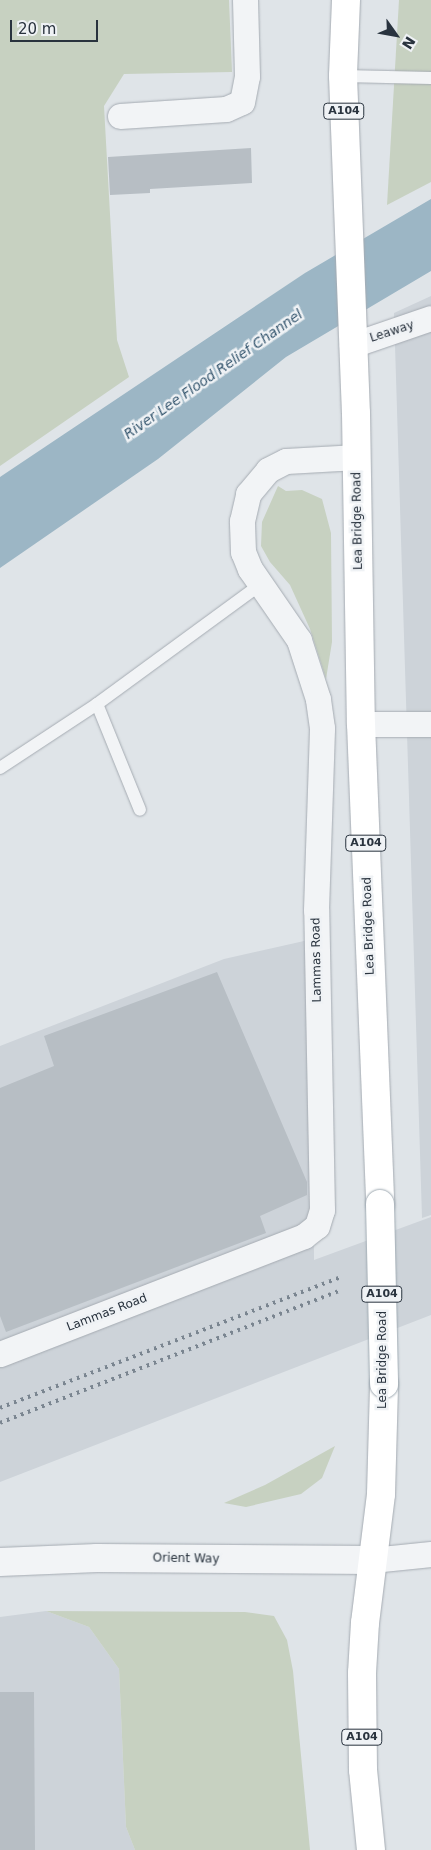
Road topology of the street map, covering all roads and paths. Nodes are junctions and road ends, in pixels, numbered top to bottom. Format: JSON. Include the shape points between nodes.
{"nodes":[{"id":1,"x":245,"y":0,"type":"edge"},
{"id":2,"x":346,"y":0,"type":"edge"},
{"id":3,"x":343,"y":76,"type":"junction"},
{"id":4,"x":431,"y":78,"type":"edge"},
{"id":5,"x":120,"y":116,"type":"dead end"},
{"id":6,"x":431,"y":318,"type":"edge"},
{"id":7,"x":352,"y":334,"type":"junction"},
{"id":8,"x":357,"y":456,"type":"junction"},
{"id":9,"x":261,"y":584,"type":"junction"},
{"id":10,"x":97,"y":704,"type":"junction"},
{"id":11,"x":361,"y":724,"type":"junction"},
{"id":12,"x":431,"y":724,"type":"edge"},
{"id":13,"x":0,"y":768,"type":"edge"},
{"id":14,"x":140,"y":810,"type":"dead end"},
{"id":15,"x":0,"y":1354,"type":"edge"},
{"id":16,"x":431,"y":1554,"type":"edge"},
{"id":17,"x":372,"y":1560,"type":"junction"},
{"id":18,"x":0,"y":1562,"type":"edge"},
{"id":19,"x":371,"y":1850,"type":"edge"}],
"edges":[{"from":1,"to":5,"type":"street","via":[[247,76],[242,102],[226,109]]},
{"from":2,"to":3,"type":"main road","name":"Lea Bridge Road","number":"A104"},
{"from":3,"to":4,"type":"lane"},
{"from":3,"to":7,"type":"main road","name":"Lea Bridge Road","number":"A104"},
{"from":6,"to":7,"type":"street","name":"Leaway"},
{"from":7,"to":8,"type":"main road","name":"Lea Bridge Road","number":"A104"},
{"from":8,"to":9,"type":"street","name":"Lammas Road","via":[[286,461],[268,470],[255,482],[243,508],[241,538],[250,569]]},
{"from":8,"to":11,"type":"main road","name":"Lea Bridge Road","number":"A104"},
{"from":9,"to":10,"type":"lane"},
{"from":9,"to":15,"type":"street","name":"Lammas Road","via":[[300,640],[318,699],[322,728],[316,910],[322,1210],[317,1226],[304,1236]]},
{"from":10,"to":13,"type":"lane"},
{"from":10,"to":14,"type":"lane"},
{"from":11,"to":12,"type":"street"},
{"from":11,"to":17,"type":"main road","name":"Lea Bridge Road","number":"A104","bridge":true,"via":[[384,1384],[381,1494]]},
{"from":16,"to":17,"type":"street"},
{"from":17,"to":18,"type":"street","name":"Orient Way","via":[[97,1558]]},
{"from":17,"to":19,"type":"main road","name":"Lea Bridge Road","number":"A104","via":[[362,1673],[363,1770]]}]}
